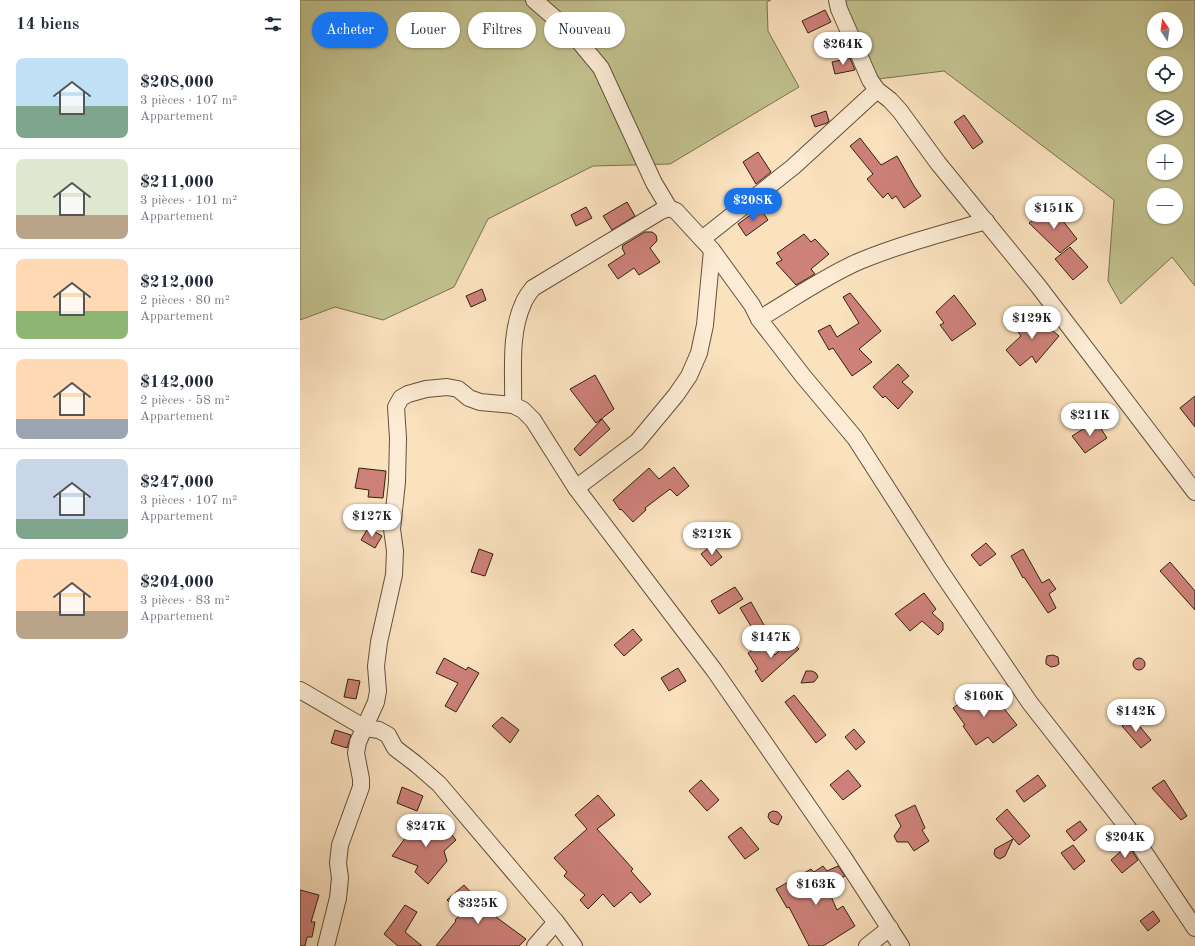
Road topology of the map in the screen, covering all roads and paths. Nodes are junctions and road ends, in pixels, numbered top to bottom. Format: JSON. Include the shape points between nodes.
{"nodes":[{"id":1,"x":534,"y":0,"type":"edge"},
{"id":2,"x":837,"y":0,"type":"edge"},
{"id":3,"x":877,"y":90,"type":"junction"},
{"id":4,"x":669,"y":208,"type":"junction"},
{"id":5,"x":986,"y":221,"type":"junction"},
{"id":6,"x":707,"y":244,"type":"junction"},
{"id":7,"x":759,"y":319,"type":"junction"},
{"id":8,"x":514,"y":405,"type":"junction"},
{"id":9,"x":576,"y":488,"type":"junction"},
{"id":10,"x":1195,"y":492,"type":"edge"},
{"id":11,"x":300,"y":690,"type":"edge"},
{"id":12,"x":366,"y":728,"type":"junction"},
{"id":13,"x":556,"y":922,"type":"junction"},
{"id":14,"x":890,"y":928,"type":"junction"},
{"id":15,"x":1195,"y":928,"type":"edge"},
{"id":16,"x":326,"y":946,"type":"edge"},
{"id":17,"x":535,"y":946,"type":"edge"},
{"id":18,"x":574,"y":946,"type":"edge"},
{"id":19,"x":867,"y":946,"type":"edge"},
{"id":20,"x":901,"y":946,"type":"edge"}],
"edges":[{"from":1,"to":4,"type":"street","via":[[572,33],[601,68],[654,183]]},
{"from":2,"to":3,"type":"street","via":[[870,80]]},
{"from":3,"to":5,"type":"street","via":[[900,112]]},
{"from":3,"to":6,"type":"street"},
{"from":4,"to":6,"type":"street","via":[[676,211]]},
{"from":4,"to":8,"type":"street","via":[[533,288],[523,302],[517,319],[514,338]]},
{"from":5,"to":7,"type":"street","via":[[860,261]]},
{"from":5,"to":10,"type":"street"},
{"from":6,"to":7,"type":"street","via":[[752,305]]},
{"from":6,"to":9,"type":"street","via":[[705,325],[699,353],[689,376],[637,442]]},
{"from":7,"to":15,"type":"street","via":[[855,438],[1030,703],[1128,828]]},
{"from":8,"to":9,"type":"street","via":[[533,420]]},
{"from":8,"to":12,"type":"street","via":[[480,402],[469,398],[458,389],[447,387],[408,394],[401,398],[396,407],[398,482],[392,529],[395,551],[394,575],[379,642],[376,702]]},
{"from":9,"to":14,"type":"street","via":[[714,670],[842,854]]},
{"from":11,"to":12,"type":"street"},
{"from":12,"to":13,"type":"street","via":[[379,730],[388,735],[395,748],[439,784]]},
{"from":12,"to":16,"type":"street","via":[[358,742],[356,753],[361,787],[340,845],[338,898]]},
{"from":13,"to":17,"type":"street"},
{"from":13,"to":18,"type":"street"},
{"from":14,"to":19,"type":"street"},
{"from":14,"to":20,"type":"street"}]}
